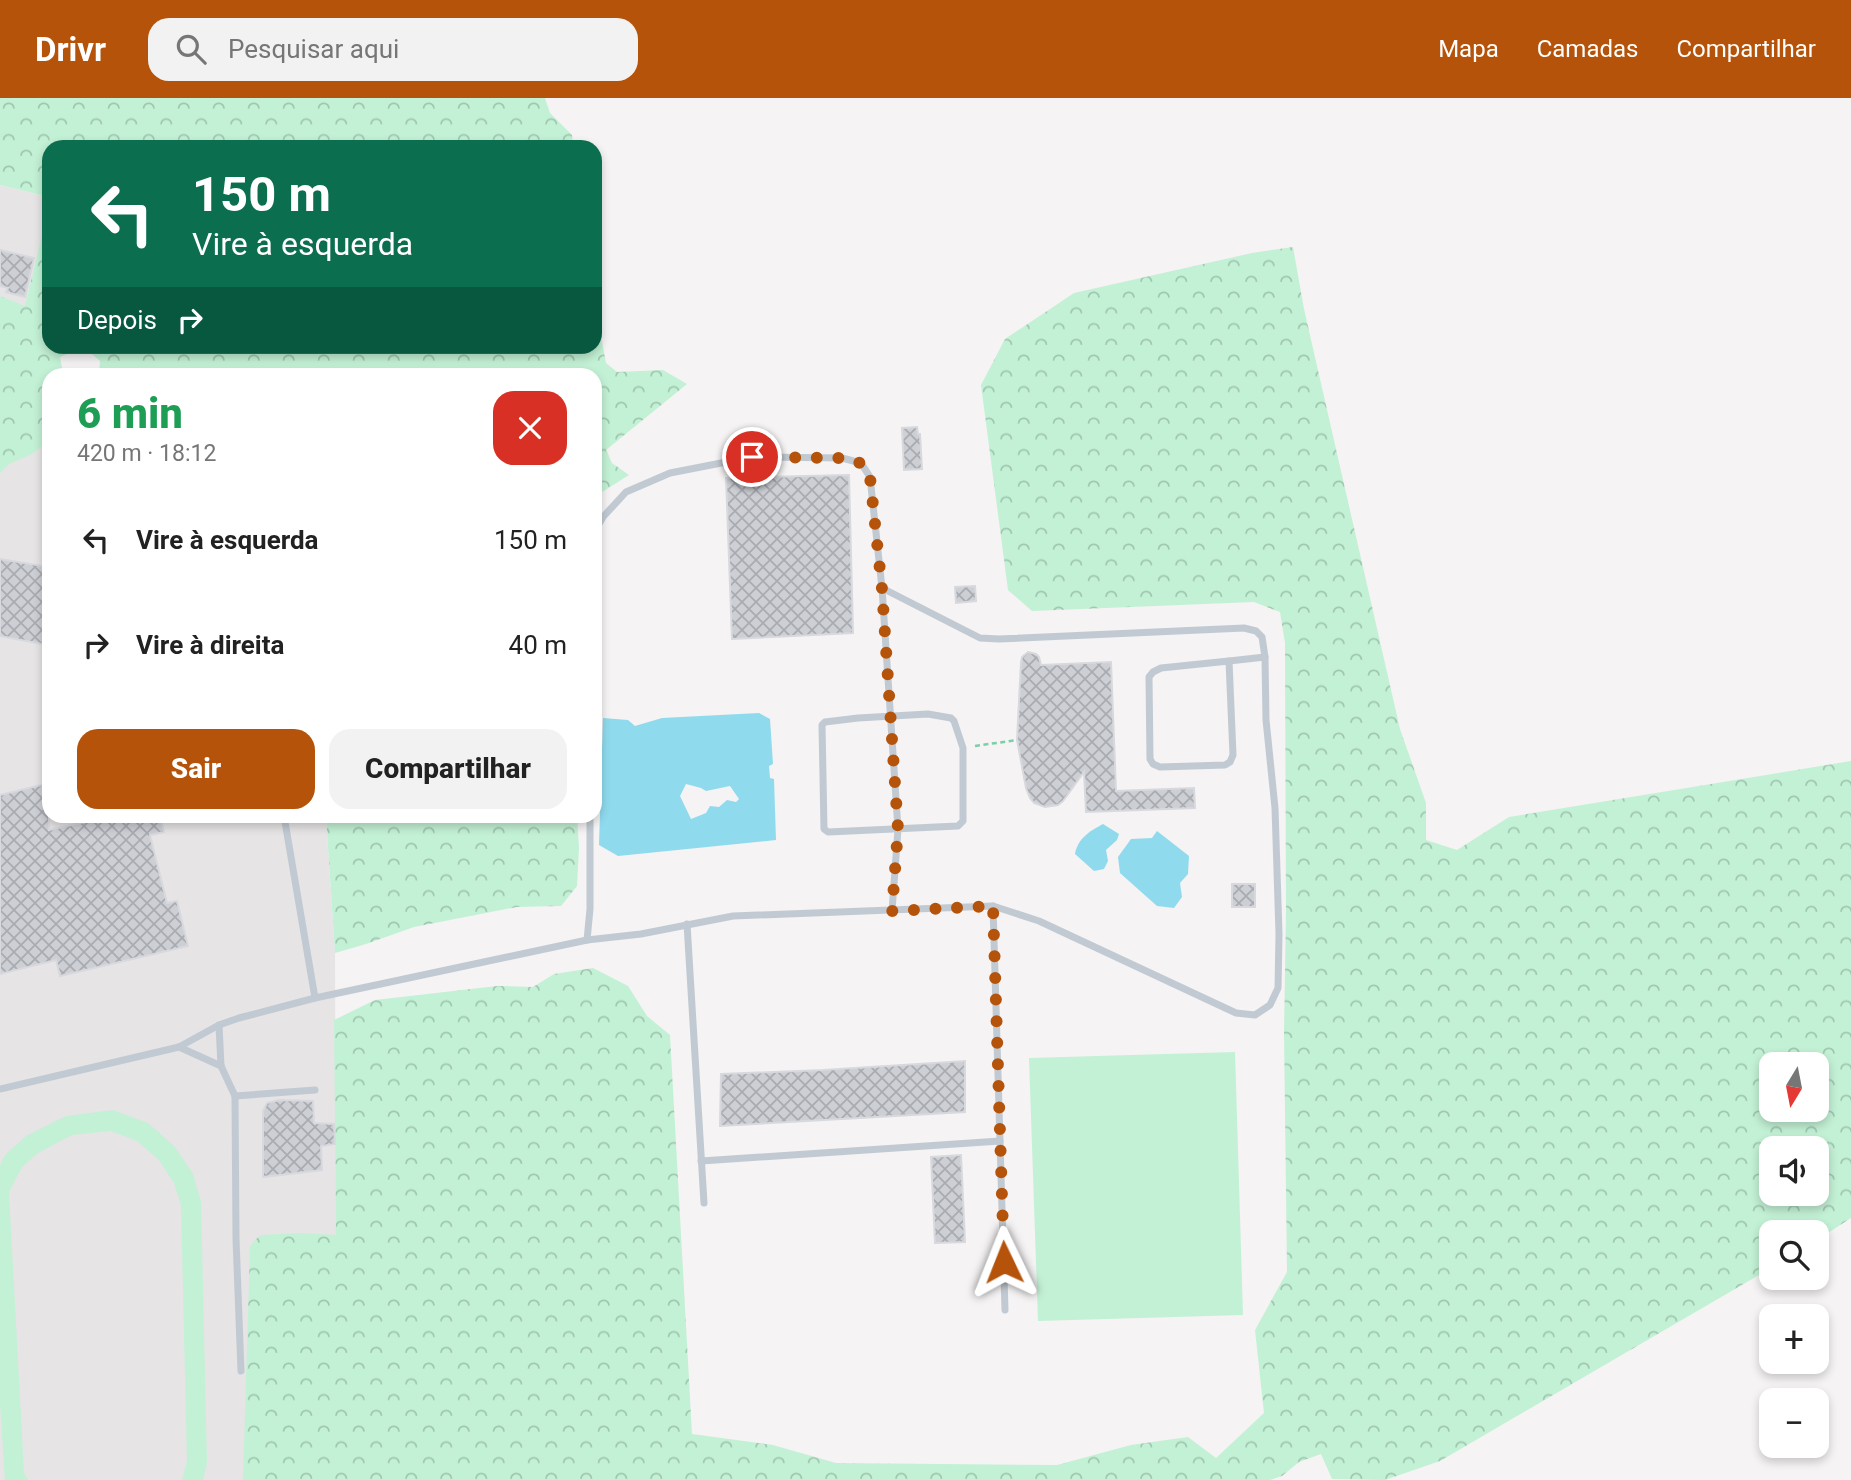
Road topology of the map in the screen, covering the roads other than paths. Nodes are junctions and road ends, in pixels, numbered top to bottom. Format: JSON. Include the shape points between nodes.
{"nodes":[{"id":1,"x":602,"y":519,"type":"edge"},
{"id":2,"x":882,"y":589,"type":"junction"},
{"id":3,"x":1265,"y":657,"type":"junction"},
{"id":4,"x":1229,"y":661,"type":"junction"},
{"id":5,"x":891,"y":715,"type":"junction"},
{"id":6,"x":285,"y":823,"type":"edge"},
{"id":7,"x":590,"y":823,"type":"edge"},
{"id":8,"x":898,"y":829,"type":"junction"},
{"id":9,"x":993,"y":906,"type":"junction"},
{"id":10,"x":892,"y":911,"type":"junction"},
{"id":11,"x":687,"y":924,"type":"junction"},
{"id":12,"x":586,"y":940,"type":"junction"},
{"id":13,"x":315,"y":998,"type":"junction"},
{"id":14,"x":219,"y":1025,"type":"junction"},
{"id":15,"x":179,"y":1047,"type":"junction"},
{"id":16,"x":220,"y":1066,"type":"junction"},
{"id":17,"x":0,"y":1089,"type":"edge"},
{"id":18,"x":315,"y":1090,"type":"dead end"},
{"id":19,"x":235,"y":1096,"type":"junction"},
{"id":20,"x":1000,"y":1141,"type":"junction"},
{"id":21,"x":701,"y":1160,"type":"junction"},
{"id":22,"x":704,"y":1203,"type":"dead end"},
{"id":23,"x":1005,"y":1310,"type":"dead end"},
{"id":24,"x":241,"y":1371,"type":"dead end"}],
"edges":[{"from":1,"to":2,"type":"lane","via":[[626,492],[670,473],[752,457],[842,458],[860,463],[870,477]]},
{"from":2,"to":3,"type":"lane","via":[[980,638],[1244,628],[1262,637]]},
{"from":2,"to":5,"type":"lane"},
{"from":3,"to":4,"type":"lane"},
{"from":3,"to":9,"type":"lane","via":[[1279,934],[1278,988],[1270,1005],[1255,1015],[1236,1013],[1039,921]]},
{"from":4,"to":4,"type":"lane","via":[[1153,671],[1149,677],[1153,764],[1230,762]]},
{"from":5,"to":8,"type":"lane"},
{"from":5,"to":8,"type":"lane","via":[[928,713],[951,718],[963,748],[961,824]]},
{"from":5,"to":8,"type":"lane","via":[[822,725],[824,829]]},
{"from":6,"to":13,"type":"lane"},
{"from":7,"to":12,"type":"lane"},
{"from":8,"to":10,"type":"lane"},
{"from":9,"to":10,"type":"lane"},
{"from":9,"to":20,"type":"lane"},
{"from":10,"to":11,"type":"lane","via":[[733,916]]},
{"from":11,"to":12,"type":"lane"},
{"from":11,"to":21,"type":"lane"},
{"from":12,"to":13,"type":"lane"},
{"from":13,"to":14,"type":"lane"},
{"from":14,"to":15,"type":"lane"},
{"from":14,"to":16,"type":"lane"},
{"from":15,"to":16,"type":"lane"},
{"from":15,"to":17,"type":"lane"},
{"from":16,"to":19,"type":"lane"},
{"from":18,"to":19,"type":"lane"},
{"from":19,"to":24,"type":"lane"},
{"from":20,"to":21,"type":"lane"},
{"from":20,"to":23,"type":"lane"},
{"from":21,"to":22,"type":"lane"}]}
